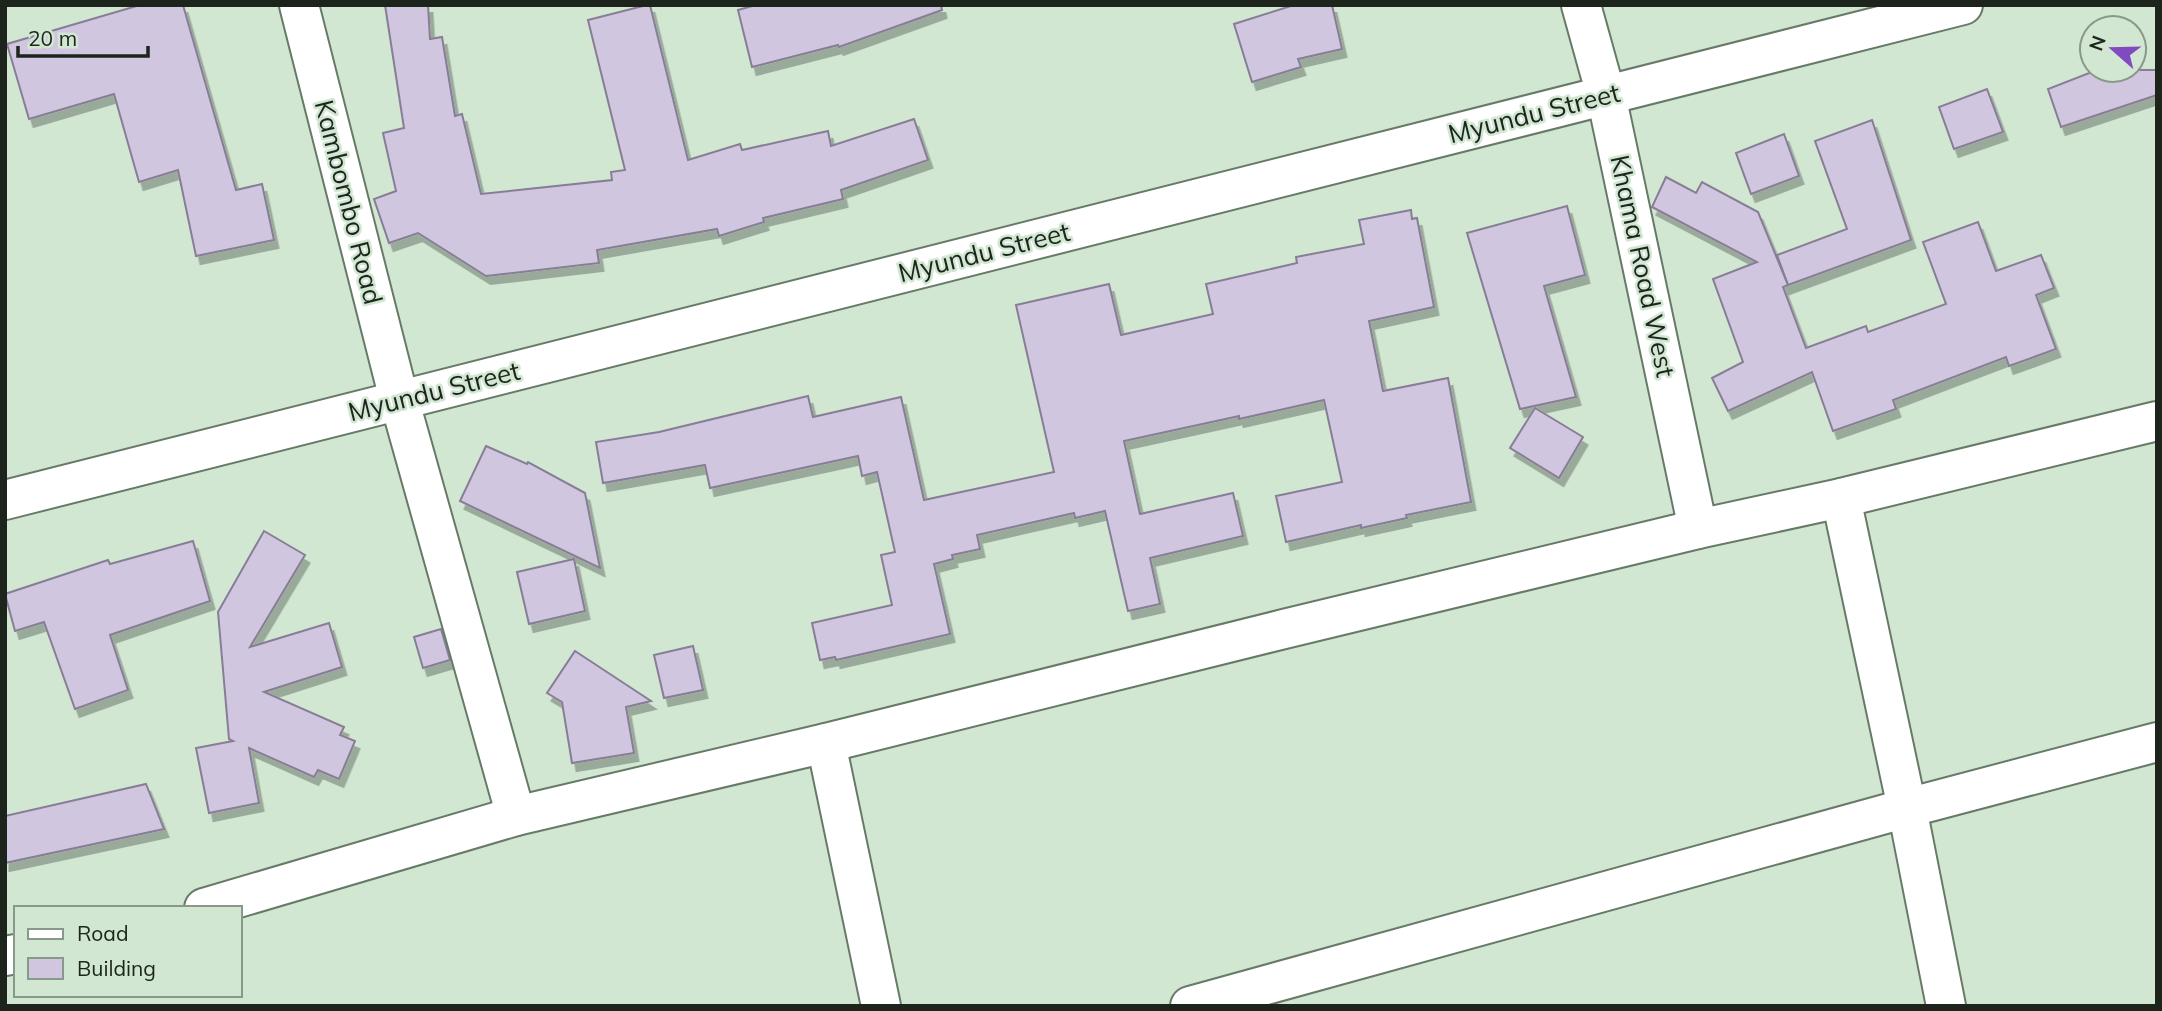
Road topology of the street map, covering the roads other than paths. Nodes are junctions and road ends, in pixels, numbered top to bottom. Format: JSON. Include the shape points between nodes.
{"nodes":[{"id":1,"x":299,"y":5,"type":"edge"},
{"id":2,"x":1581,"y":5,"type":"edge"},
{"id":3,"x":1963,"y":5,"type":"edge"},
{"id":4,"x":1606,"y":95,"type":"junction"},
{"id":5,"x":399,"y":399,"type":"junction"},
{"id":6,"x":2157,"y":421,"type":"edge"},
{"id":7,"x":1841,"y":498,"type":"junction"},
{"id":8,"x":5,"y":500,"type":"edge"},
{"id":9,"x":1699,"y":529,"type":"junction"},
{"id":10,"x":2157,"y":742,"type":"edge"},
{"id":11,"x":826,"y":743,"type":"junction"},
{"id":12,"x":1907,"y":808,"type":"junction"},
{"id":13,"x":516,"y":816,"type":"junction"},
{"id":14,"x":211,"y":906,"type":"edge"},
{"id":15,"x":881,"y":1006,"type":"edge"},
{"id":16,"x":1190,"y":1006,"type":"edge"},
{"id":17,"x":1946,"y":1006,"type":"edge"}],
"edges":[{"from":1,"to":5,"type":"street","name":"Kambombo Road"},
{"from":2,"to":4,"type":"street","name":"Khama Road West"},
{"from":3,"to":4,"type":"street","name":"Myundu Street"},
{"from":4,"to":5,"type":"street","name":"Myundu Street"},
{"from":4,"to":9,"type":"street","name":"Khama Road West"},
{"from":5,"to":8,"type":"street","name":"Myundu Street"},
{"from":5,"to":13,"type":"street","name":"Kambombo Road"},
{"from":6,"to":7,"type":"street"},
{"from":7,"to":9,"type":"street"},
{"from":7,"to":12,"type":"street"},
{"from":9,"to":11,"type":"street"},
{"from":10,"to":12,"type":"street"},
{"from":11,"to":13,"type":"street"},
{"from":11,"to":15,"type":"street"},
{"from":12,"to":16,"type":"street"},
{"from":12,"to":17,"type":"street"},
{"from":13,"to":14,"type":"street"}]}
